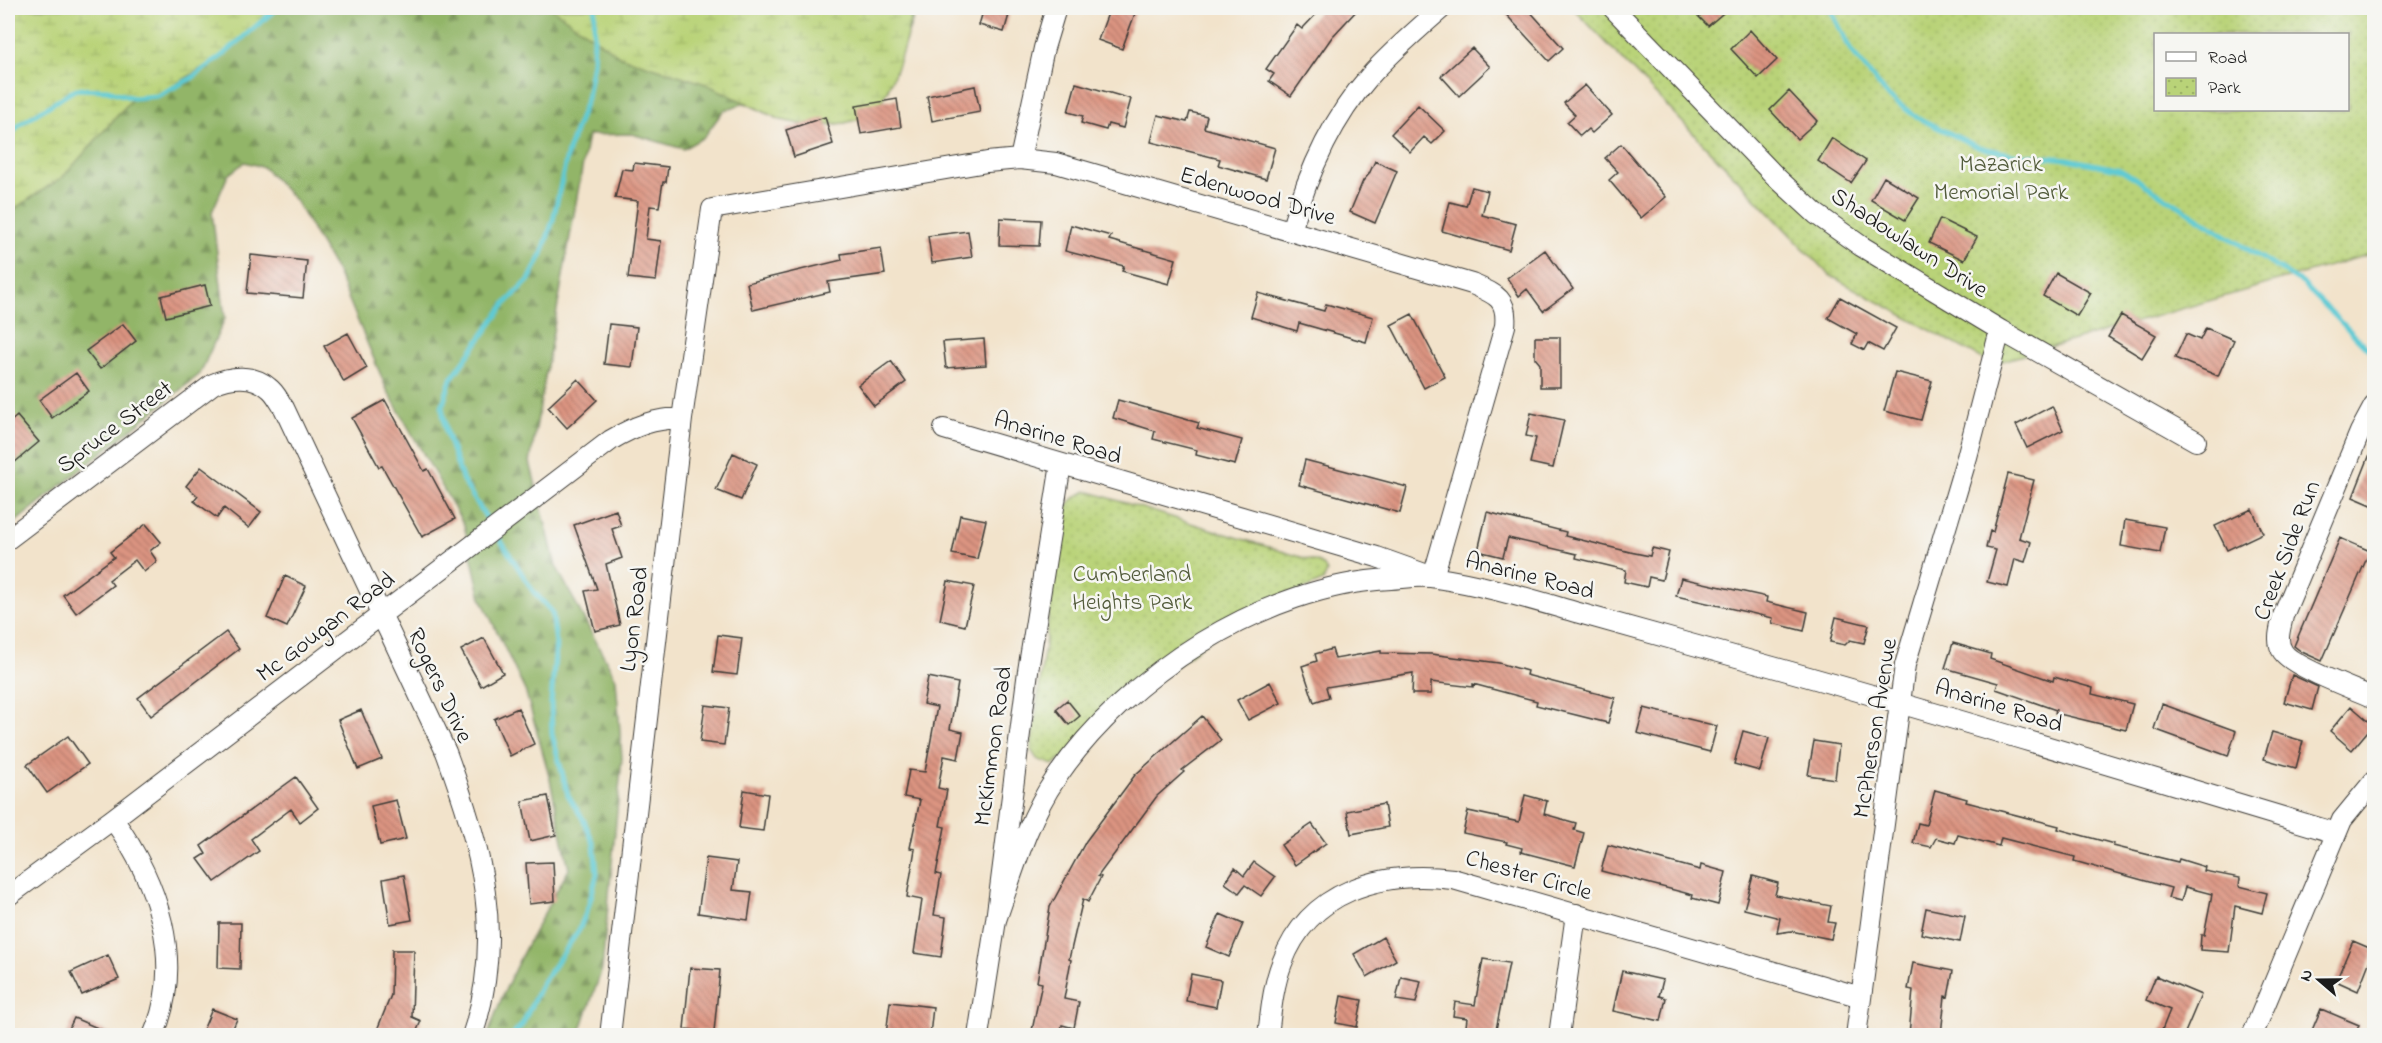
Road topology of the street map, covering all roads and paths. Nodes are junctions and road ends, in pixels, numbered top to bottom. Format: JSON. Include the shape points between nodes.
{"nodes":[{"id":1,"x":1056,"y":8,"type":"edge"},
{"id":2,"x":1442,"y":8,"type":"edge"},
{"id":3,"x":1613,"y":8,"type":"edge"},
{"id":4,"x":1020,"y":159,"type":"junction"},
{"id":5,"x":712,"y":209,"type":"joint"},
{"id":6,"x":1290,"y":231,"type":"junction"},
{"id":7,"x":2000,"y":330,"type":"junction"},
{"id":8,"x":259,"y":382,"type":"joint"},
{"id":9,"x":2374,"y":406,"type":"edge"},
{"id":10,"x":682,"y":420,"type":"junction"},
{"id":11,"x":944,"y":429,"type":"dead end"},
{"id":12,"x":2196,"y":441,"type":"dead end"},
{"id":13,"x":1061,"y":464,"type":"junction"},
{"id":14,"x":8,"y":539,"type":"edge"},
{"id":15,"x":1433,"y":577,"type":"junction"},
{"id":16,"x":381,"y":616,"type":"junction"},
{"id":17,"x":2374,"y":698,"type":"edge"},
{"id":18,"x":1900,"y":702,"type":"junction"},
{"id":19,"x":2374,"y":780,"type":"edge"},
{"id":20,"x":113,"y":819,"type":"junction"},
{"id":21,"x":2336,"y":833,"type":"junction"},
{"id":22,"x":8,"y":896,"type":"edge"},
{"id":23,"x":1576,"y":914,"type":"junction"},
{"id":24,"x":996,"y":920,"type":"junction"},
{"id":25,"x":1861,"y":997,"type":"junction"},
{"id":26,"x":153,"y":1035,"type":"edge"},
{"id":27,"x":472,"y":1035,"type":"edge"},
{"id":28,"x":610,"y":1035,"type":"edge"},
{"id":29,"x":978,"y":1035,"type":"edge"},
{"id":30,"x":1268,"y":1035,"type":"edge"},
{"id":31,"x":1559,"y":1035,"type":"edge"},
{"id":32,"x":1856,"y":1035,"type":"edge"},
{"id":33,"x":2252,"y":1035,"type":"edge"}],
"edges":[{"from":1,"to":4,"type":"street"},
{"from":2,"to":6,"type":"street","via":[[1393,52],[1346,107],[1311,172]]},
{"from":3,"to":7,"type":"street","name":"Shadowlawn Drive","via":[[1816,214],[1861,246]]},
{"from":4,"to":5,"type":"street","name":"Edenwood Drive"},
{"from":4,"to":6,"type":"street","name":"Edenwood Drive","via":[[1056,163]]},
{"from":5,"to":10,"type":"street","name":"Lyon Road"},
{"from":6,"to":15,"type":"street","name":"Edenwood Drive","via":[[1472,284],[1502,302],[1505,326]]},
{"from":7,"to":12,"type":"street","name":"Shadowlawn Drive"},
{"from":7,"to":18,"type":"street","name":"McPherson Avenue","via":[[1905,665]]},
{"from":8,"to":14,"type":"street","name":"Spruce Street","via":[[236,377],[213,384]]},
{"from":8,"to":16,"type":"street","name":"Rogers Drive","via":[[270,388],[284,408]]},
{"from":9,"to":17,"type":"street","name":"Creek Side Run","via":[[2283,616],[2278,637],[2282,652],[2294,662]]},
{"from":10,"to":16,"type":"street","name":"Mc Gougan Road","via":[[668,418],[644,424],[611,440]]},
{"from":10,"to":28,"type":"street","name":"Lyon Road"},
{"from":11,"to":13,"type":"street","name":"Anarine Road"},
{"from":13,"to":15,"type":"street","name":"Anarine Road"},
{"from":13,"to":24,"type":"street","name":"McKimmon Road","via":[[1028,671]]},
{"from":15,"to":18,"type":"street","name":"Anarine Road","via":[[1520,597]]},
{"from":15,"to":24,"type":"street","name":"Anarine Road","via":[[1368,580],[1297,597],[1209,639],[1146,683],[1087,737],[1054,781],[1029,826]]},
{"from":16,"to":20,"type":"street","name":"Mc Gougan Road"},
{"from":16,"to":27,"type":"street","name":"Rogers Drive","via":[[446,752],[476,845],[487,904],[489,953],[485,989]]},
{"from":18,"to":21,"type":"street","name":"Anarine Road"},
{"from":18,"to":25,"type":"street","name":"McPherson Avenue"},
{"from":19,"to":21,"type":"street"},
{"from":20,"to":22,"type":"street","name":"Mc Gougan Road"},
{"from":20,"to":26,"type":"street","via":[[147,876],[165,934],[167,982],[164,1006]]},
{"from":21,"to":33,"type":"street"},
{"from":23,"to":25,"type":"street","name":"Chester Circle"},
{"from":23,"to":30,"type":"street","name":"Chester Circle","via":[[1453,879],[1429,876],[1381,879],[1358,887],[1326,904],[1293,940],[1275,985]]},
{"from":23,"to":31,"type":"street"},
{"from":24,"to":29,"type":"street","name":"McKimmon Road"},
{"from":25,"to":32,"type":"street","name":"McPherson Avenue"}]}
